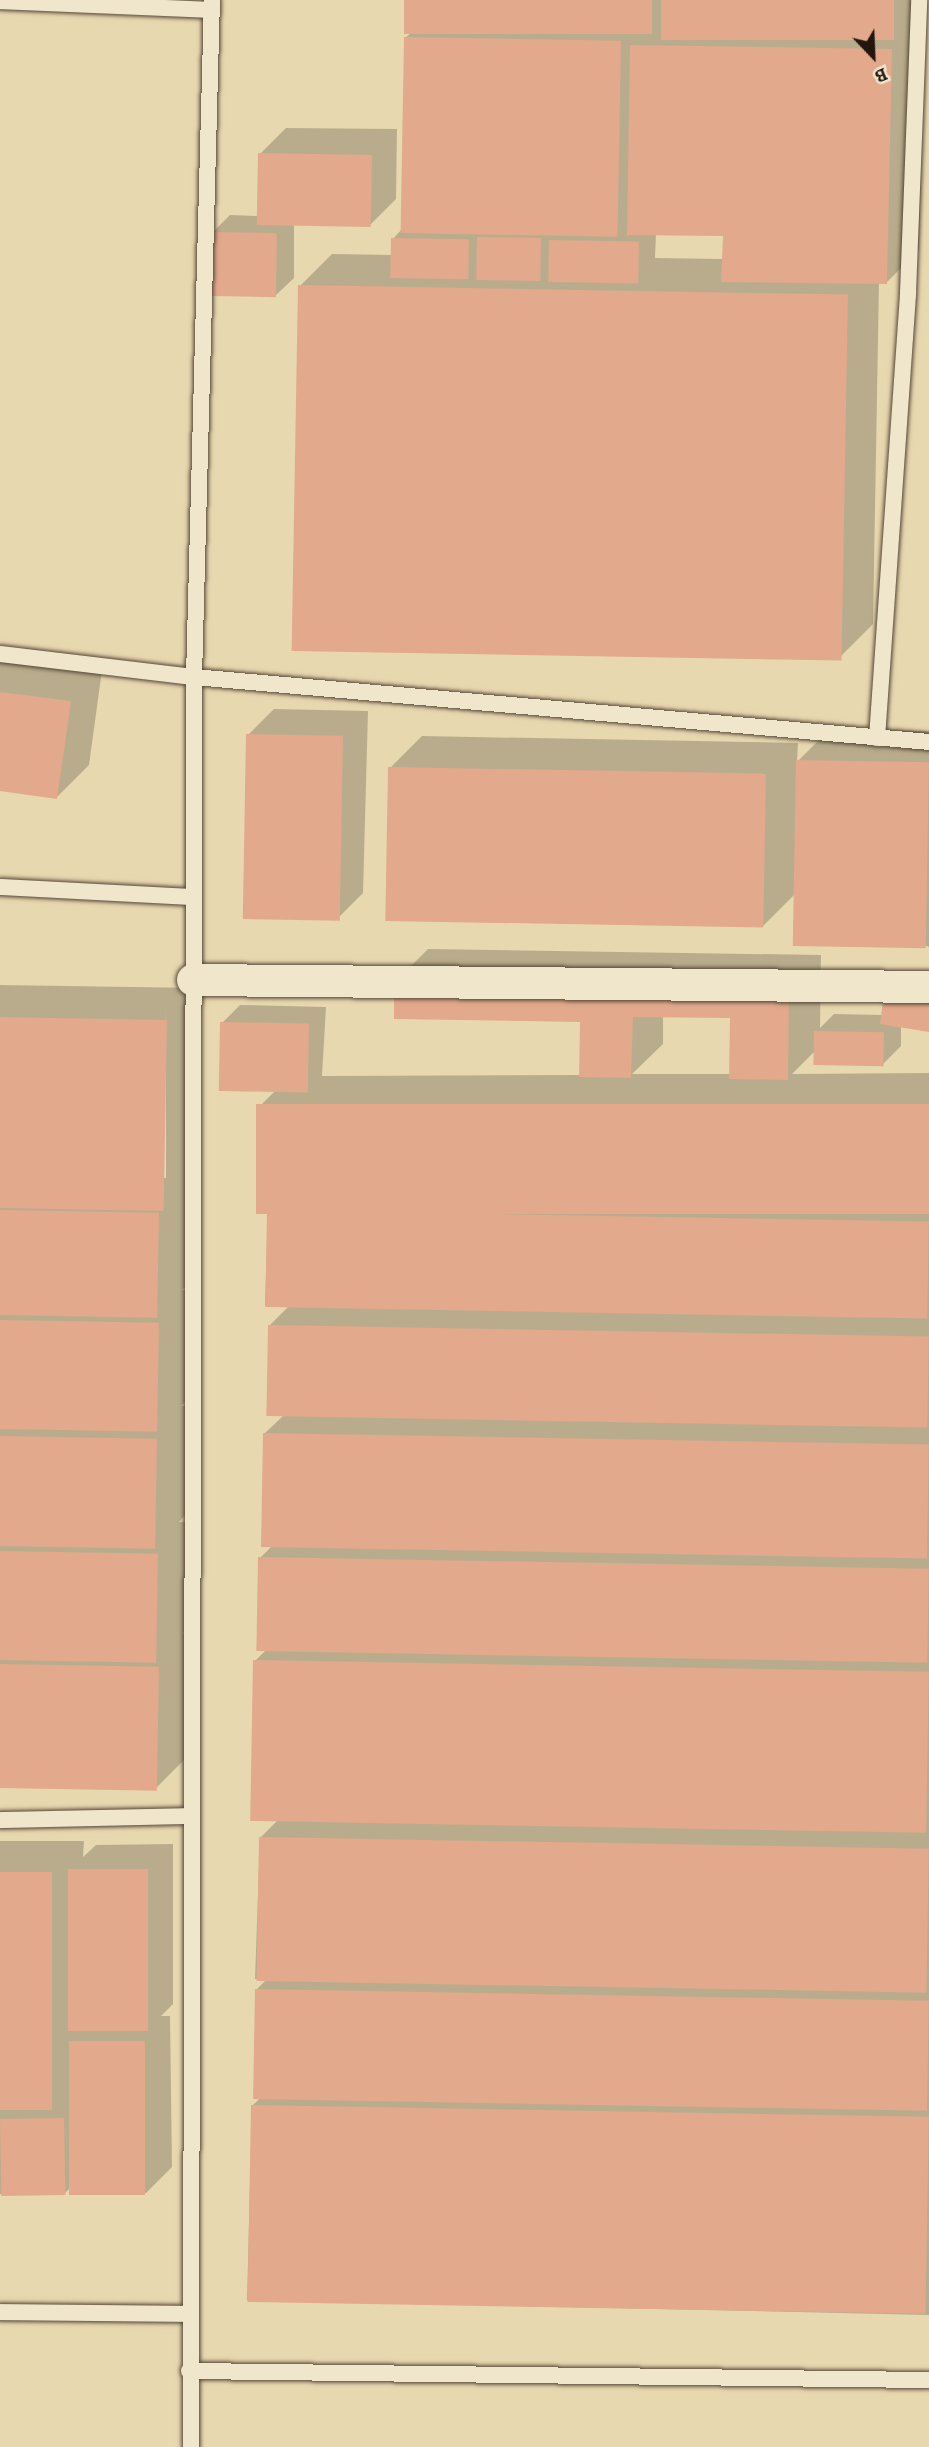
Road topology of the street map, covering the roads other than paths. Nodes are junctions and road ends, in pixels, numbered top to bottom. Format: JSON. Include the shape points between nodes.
{"nodes":[{"id":1,"x":919,"y":0,"type":"edge"},
{"id":2,"x":0,"y":1,"type":"edge"},
{"id":3,"x":212,"y":5,"type":"edge"},
{"id":4,"x":0,"y":654,"type":"edge"},
{"id":5,"x":194,"y":677,"type":"junction"},
{"id":6,"x":877,"y":738,"type":"junction"},
{"id":7,"x":929,"y":742,"type":"edge"},
{"id":8,"x":0,"y":887,"type":"edge"},
{"id":9,"x":193,"y":897,"type":"junction"},
{"id":10,"x":193,"y":980,"type":"junction"},
{"id":11,"x":929,"y":987,"type":"edge"},
{"id":12,"x":189,"y":1816,"type":"junction"},
{"id":13,"x":0,"y":1820,"type":"edge"},
{"id":14,"x":0,"y":2312,"type":"edge"},
{"id":15,"x":190,"y":2314,"type":"junction"},
{"id":16,"x":189,"y":2371,"type":"junction"},
{"id":17,"x":929,"y":2380,"type":"edge"},
{"id":18,"x":191,"y":2447,"type":"edge"}],
"edges":[{"from":1,"to":6,"type":"lane","via":[[908,293]]},
{"from":2,"to":3,"type":"lane"},
{"from":3,"to":5,"type":"lane"},
{"from":4,"to":5,"type":"lane"},
{"from":5,"to":6,"type":"lane"},
{"from":5,"to":9,"type":"lane"},
{"from":6,"to":7,"type":"lane"},
{"from":8,"to":9,"type":"lane"},
{"from":9,"to":10,"type":"lane"},
{"from":10,"to":11,"type":"street"},
{"from":10,"to":12,"type":"lane"},
{"from":12,"to":13,"type":"lane"},
{"from":12,"to":15,"type":"lane"},
{"from":14,"to":15,"type":"lane"},
{"from":15,"to":16,"type":"lane"},
{"from":16,"to":17,"type":"lane"},
{"from":16,"to":18,"type":"lane"}]}
